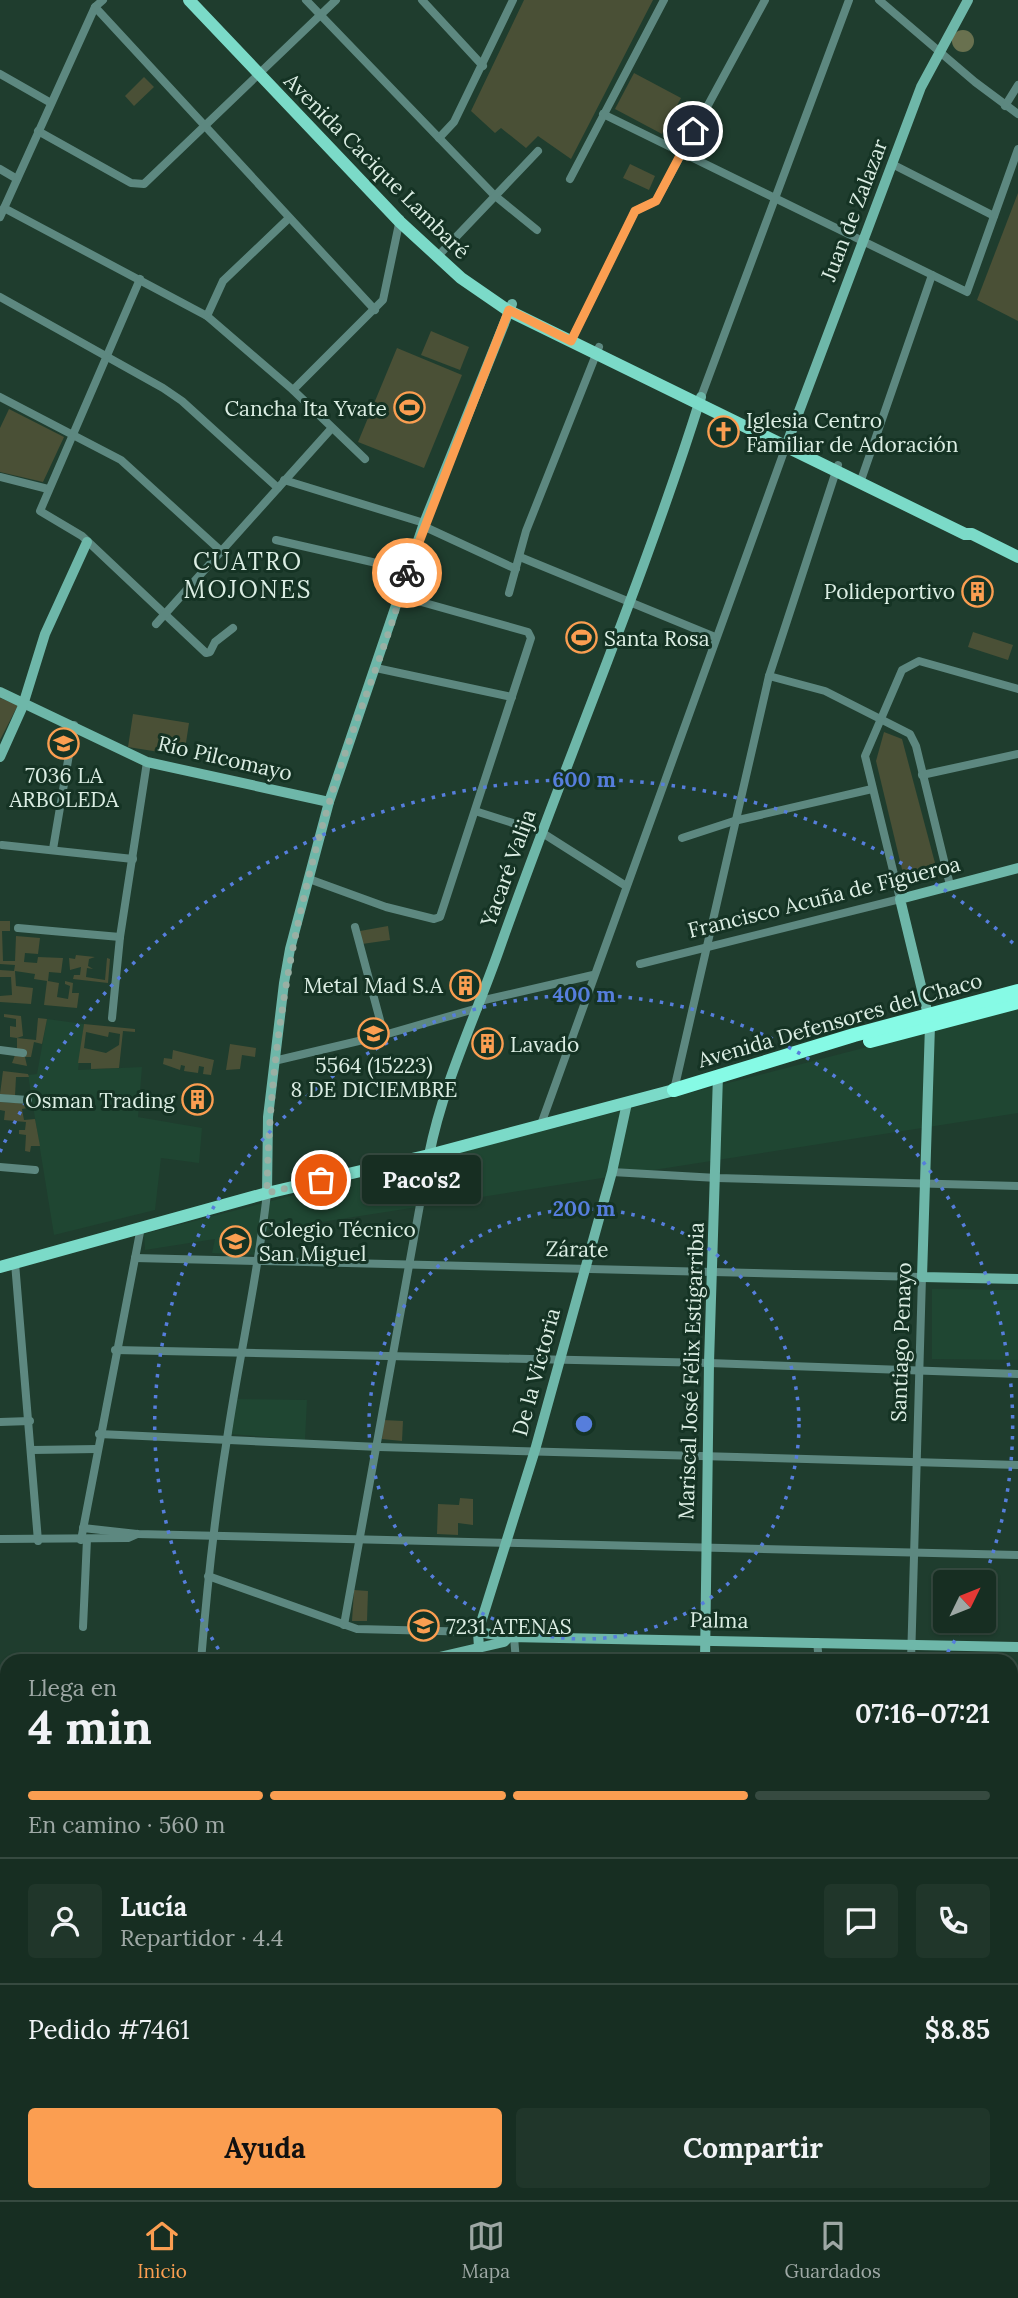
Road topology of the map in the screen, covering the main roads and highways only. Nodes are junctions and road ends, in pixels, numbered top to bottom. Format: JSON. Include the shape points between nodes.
{"nodes":[{"id":1,"x":188,"y":0,"type":"edge"},
{"id":2,"x":197,"y":0,"type":"edge"},
{"id":3,"x":262,"y":73,"type":"junction"},
{"id":4,"x":1018,"y":557,"type":"edge"},
{"id":5,"x":1015,"y":997,"type":"edge"},
{"id":6,"x":674,"y":1090,"type":"joint"},
{"id":7,"x":0,"y":1267,"type":"edge"}],
"edges":[{"from":1,"to":3,"type":"main road","name":"Avenida Cacique Lambaré"},
{"from":2,"to":3,"type":"main road","name":"Avenida Cacique Lambaré"},
{"from":3,"to":4,"type":"main road","name":"Avenida Cacique Lambaré","via":[[439,255],[510,307]]},
{"from":5,"to":6,"type":"highway","name":"Avenida Defensores del Chaco"},
{"from":6,"to":7,"type":"main road","name":"Avenida Defensores del Chaco","via":[[429,1156],[267,1193]]}]}
